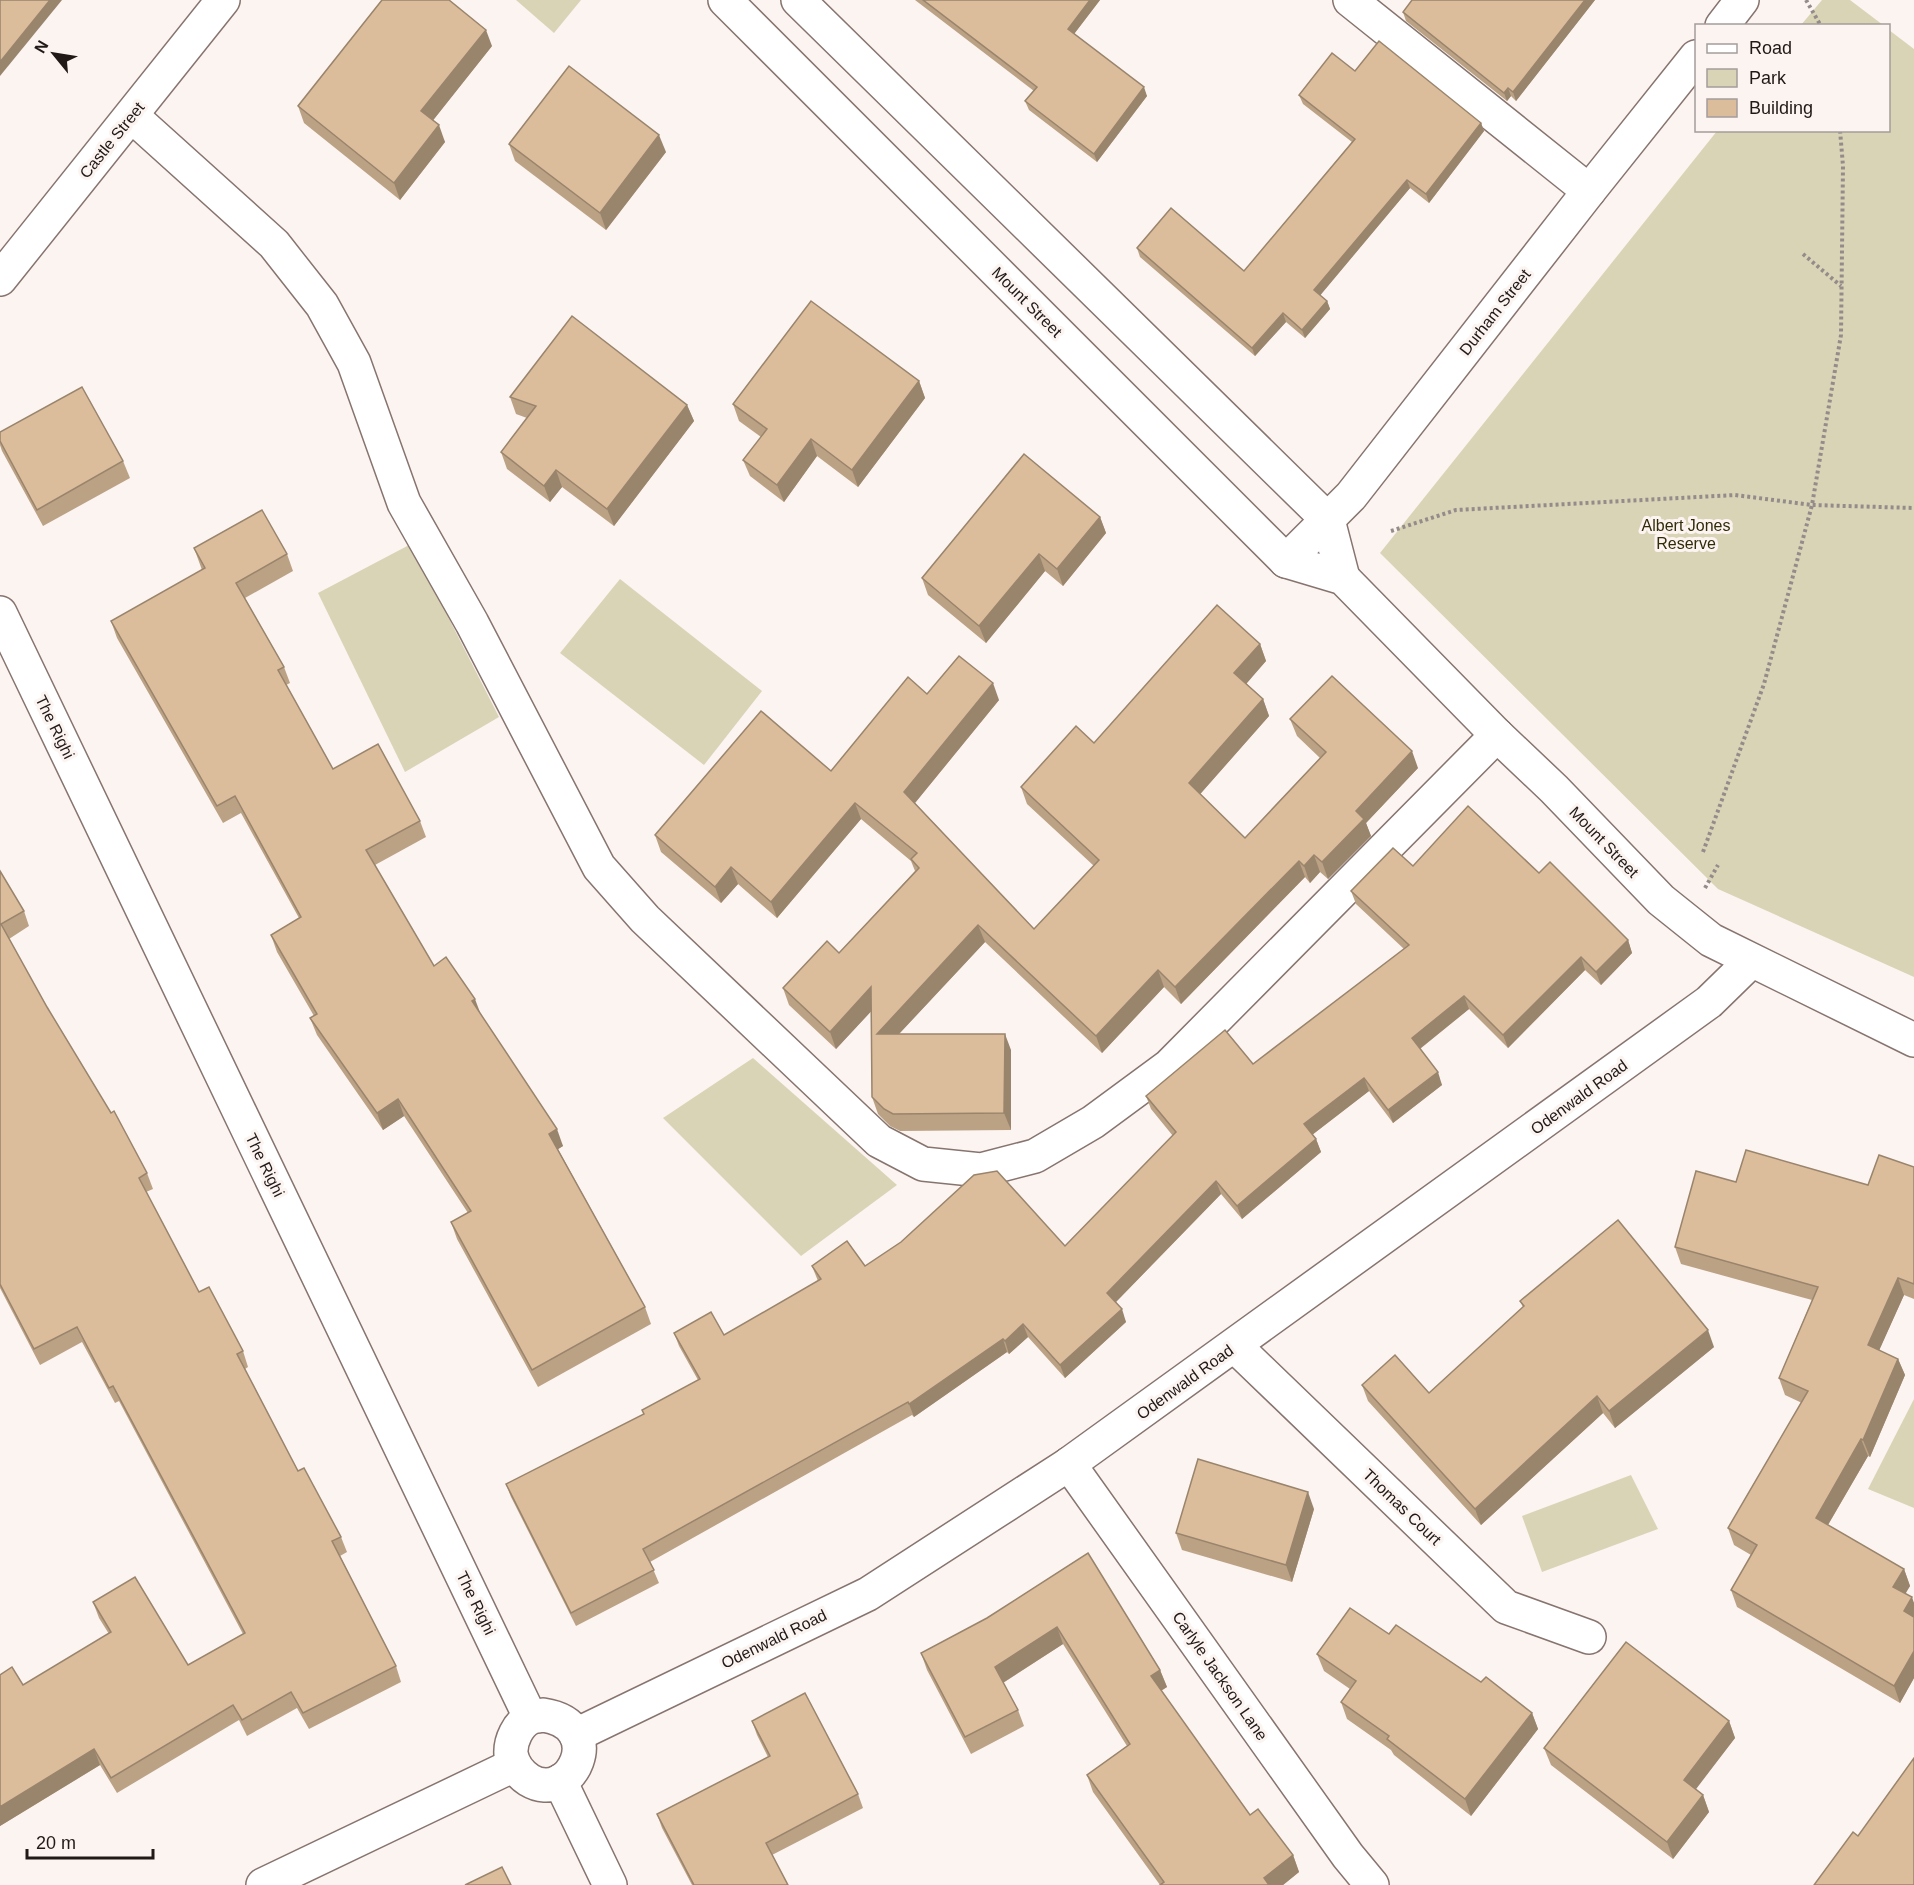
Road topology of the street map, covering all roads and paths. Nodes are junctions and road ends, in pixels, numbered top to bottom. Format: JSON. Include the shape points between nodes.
{"nodes":[{"id":1,"x":223,"y":0,"type":"edge"},
{"id":2,"x":725,"y":0,"type":"edge"},
{"id":3,"x":798,"y":0,"type":"edge"},
{"id":4,"x":1350,"y":0,"type":"edge"},
{"id":5,"x":1742,"y":0,"type":"edge"},
{"id":6,"x":1806,"y":0,"type":"edge"},
{"id":7,"x":1724,"y":24,"type":"edge"},
{"id":8,"x":1820,"y":24,"type":"edge"},
{"id":9,"x":1695,"y":58,"type":"edge"},
{"id":10,"x":132,"y":116,"type":"junction"},
{"id":11,"x":1840,"y":132,"type":"edge"},
{"id":12,"x":1589,"y":191,"type":"junction"},
{"id":13,"x":1803,"y":254,"type":"dead end"},
{"id":14,"x":0,"y":279,"type":"edge"},
{"id":15,"x":1842,"y":286,"type":"junction"},
{"id":16,"x":1812,"y":505,"type":"junction"},
{"id":17,"x":1914,"y":508,"type":"edge"},
{"id":18,"x":1328,"y":520,"type":"junction"},
{"id":19,"x":1391,"y":531,"type":"dead end"},
{"id":20,"x":1286,"y":561,"type":"junction"},
{"id":21,"x":1343,"y":578,"type":"junction"},
{"id":22,"x":0,"y":613,"type":"edge"},
{"id":23,"x":1497,"y":735,"type":"junction"},
{"id":24,"x":1703,"y":852,"type":"dead end"},
{"id":25,"x":1751,"y":961,"type":"junction"},
{"id":26,"x":1914,"y":1040,"type":"edge"},
{"id":27,"x":1235,"y":1346,"type":"junction"},
{"id":28,"x":1069,"y":1464,"type":"junction"},
{"id":29,"x":1589,"y":1637,"type":"dead end"},
{"id":30,"x":530,"y":1717,"type":"junction"},
{"id":31,"x":576,"y":1735,"type":"junction"},
{"id":32,"x":514,"y":1765,"type":"junction"},
{"id":33,"x":560,"y":1781,"type":"junction"},
{"id":34,"x":263,"y":1885,"type":"edge"},
{"id":35,"x":610,"y":1885,"type":"edge"},
{"id":36,"x":1372,"y":1885,"type":"edge"}],
"edges":[{"from":1,"to":10,"type":"street","name":"Castle Street"},
{"from":2,"to":20,"type":"street","name":"Mount Street"},
{"from":3,"to":18,"type":"street"},
{"from":4,"to":12,"type":"street"},
{"from":5,"to":7,"type":"street"},
{"from":6,"to":8,"type":"path"},
{"from":9,"to":12,"type":"street","name":"Durham Street"},
{"from":10,"to":14,"type":"street","name":"Castle Street"},
{"from":10,"to":23,"type":"street","via":[[274,244],[322,304],[354,363],[404,503],[472,623],[599,867],[645,919],[879,1141],[922,1164],[981,1170],[1035,1156],[1093,1122],[1169,1066]]},
{"from":11,"to":15,"type":"path"},
{"from":12,"to":18,"type":"street","name":"Durham Street","via":[[1351,496]]},
{"from":13,"to":15,"type":"path"},
{"from":15,"to":16,"type":"path","via":[[1841,335]]},
{"from":16,"to":17,"type":"path"},
{"from":16,"to":19,"type":"path","via":[[1735,495],[1456,510]]},
{"from":16,"to":24,"type":"path","via":[[1764,684]]},
{"from":18,"to":20,"type":"street","name":"Durham Street"},
{"from":18,"to":21,"type":"street","name":"Mount Street"},
{"from":20,"to":21,"type":"street","name":"Mount Street"},
{"from":21,"to":23,"type":"street","name":"Mount Street"},
{"from":22,"to":30,"type":"street","name":"The Righi"},
{"from":23,"to":25,"type":"street","name":"Mount Street","via":[[1660,900],[1711,940]]},
{"from":25,"to":26,"type":"street","name":"Mount Street"},
{"from":25,"to":27,"type":"street","name":"Odenwald Road","via":[[1709,1002]]},
{"from":27,"to":28,"type":"street","name":"Odenwald Road"},
{"from":27,"to":29,"type":"street","name":"Thomas Court","via":[[1506,1607]]},
{"from":28,"to":31,"type":"street","name":"Odenwald Road","via":[[868,1594]]},
{"from":28,"to":36,"type":"street","name":"Carlyle Jackson Lane"},
{"from":30,"to":31,"type":"street","via":[[557,1717]]},
{"from":30,"to":32,"type":"street","via":[[513,1738]]},
{"from":31,"to":33,"type":"street","via":[[580,1748],[578,1762]]},
{"from":32,"to":33,"type":"street","via":[[534,1783]]},
{"from":32,"to":34,"type":"street"},
{"from":33,"to":35,"type":"street"}]}
